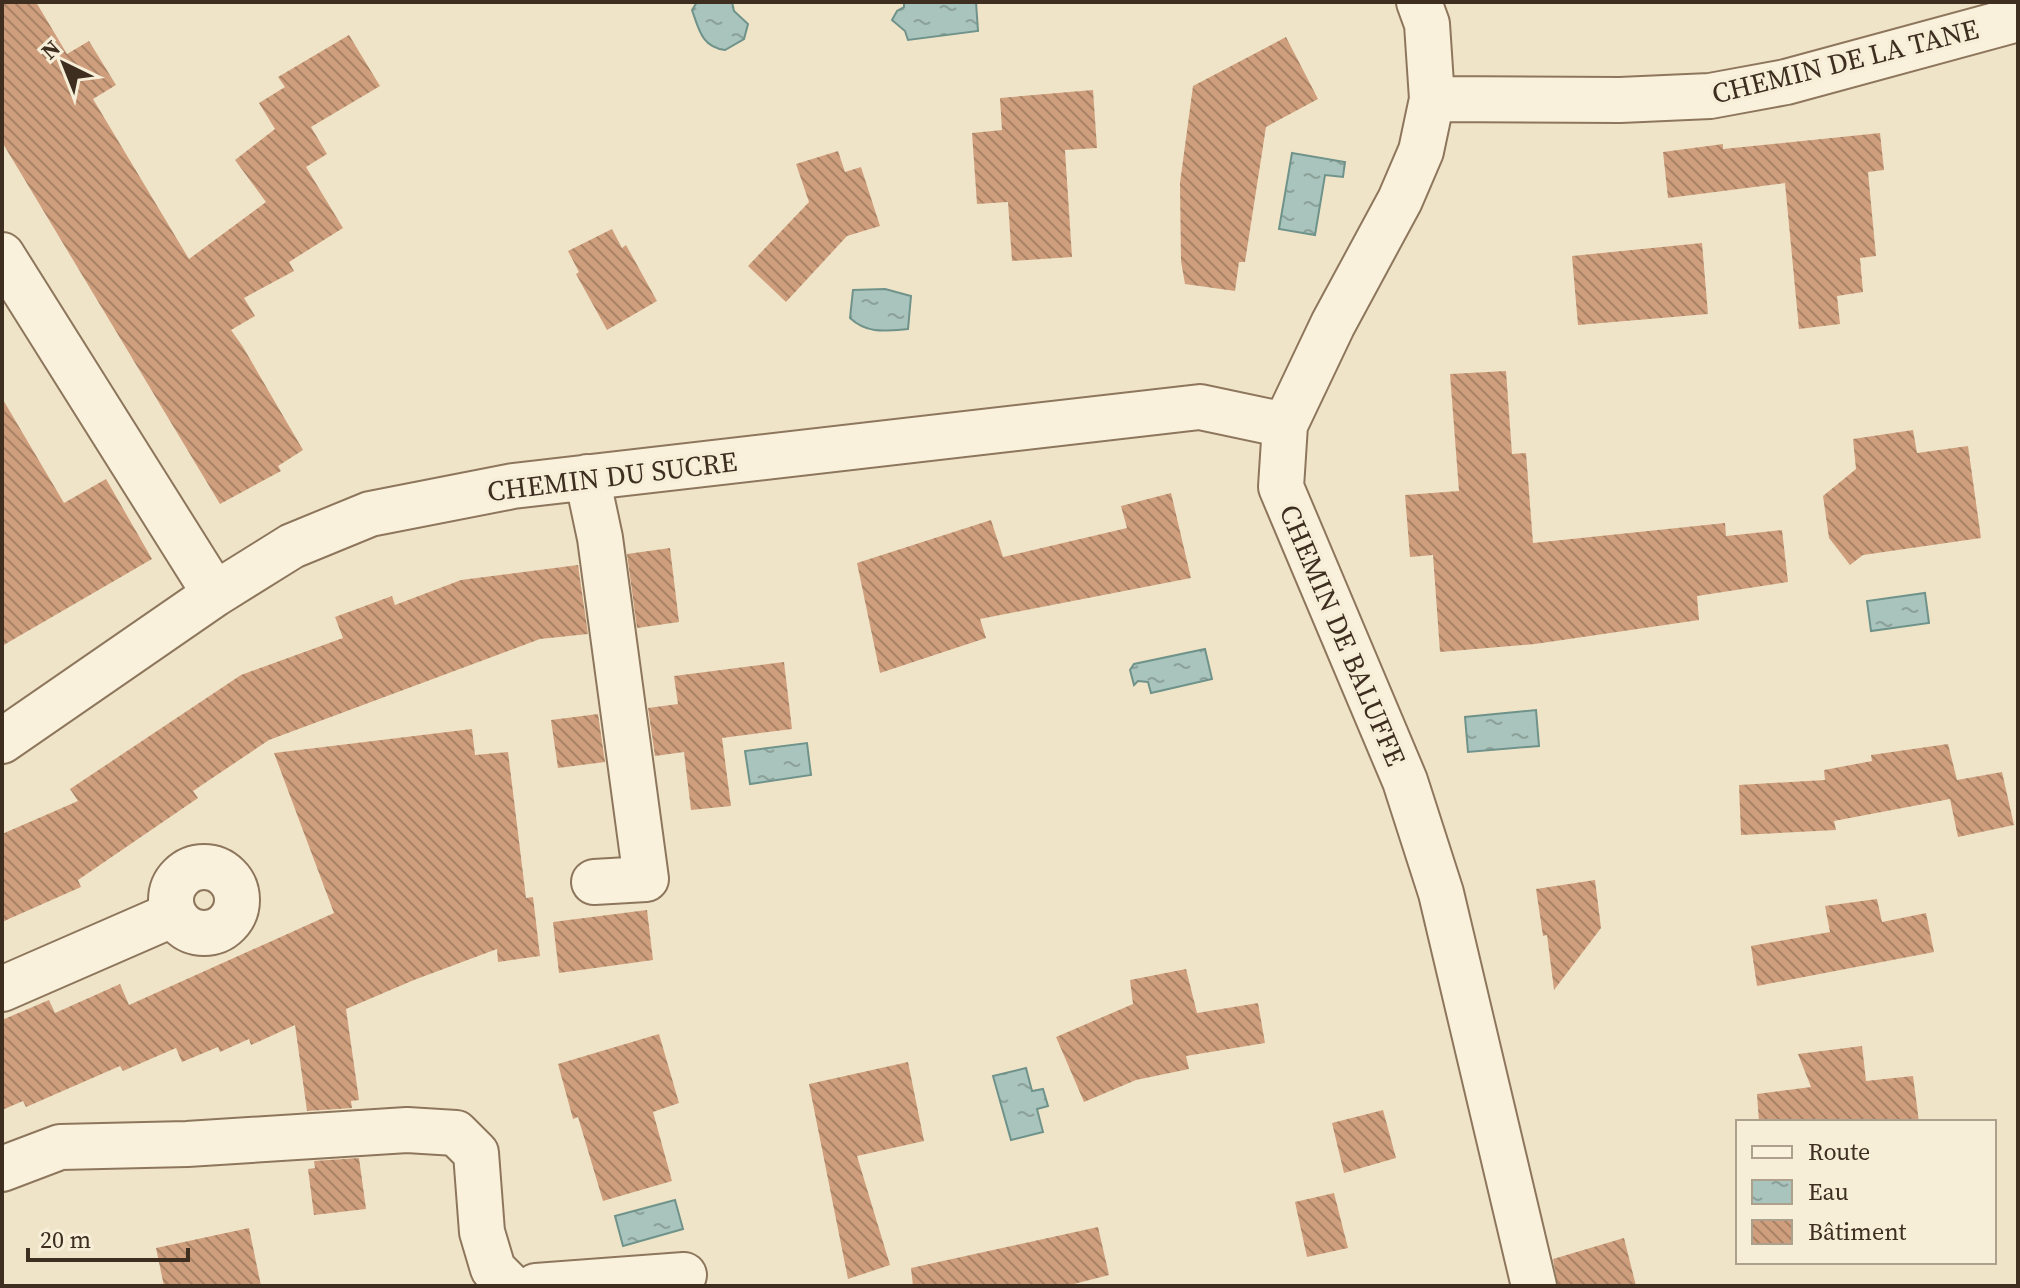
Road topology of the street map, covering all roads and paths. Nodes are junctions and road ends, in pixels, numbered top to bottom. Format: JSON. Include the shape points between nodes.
{"nodes":[{"id":1,"x":1419,"y":2,"type":"edge"},
{"id":2,"x":2018,"y":19,"type":"edge"},
{"id":3,"x":1432,"y":99,"type":"junction"},
{"id":4,"x":2,"y":256,"type":"edge"},
{"id":5,"x":1285,"y":425,"type":"junction"},
{"id":6,"x":587,"y":477,"type":"junction"},
{"id":7,"x":215,"y":594,"type":"junction"},
{"id":8,"x":6,"y":730,"type":"edge"},
{"id":9,"x":594,"y":882,"type":"dead end"},
{"id":10,"x":174,"y":914,"type":"dead end"},
{"id":11,"x":2,"y":989,"type":"edge"},
{"id":12,"x":2,"y":1169,"type":"edge"},
{"id":13,"x":684,"y":1275,"type":"dead end"},
{"id":14,"x":510,"y":1286,"type":"edge"},
{"id":15,"x":536,"y":1286,"type":"edge"},
{"id":16,"x":1534,"y":1286,"type":"edge"}],
"edges":[{"from":1,"to":3,"type":"street","name":"CHEMIN DE BALUFFE","via":[[1427,24]]},
{"from":2,"to":3,"type":"street","name":"CHEMIN DE LA TANE","via":[[1786,82],[1710,96]]},
{"from":3,"to":5,"type":"street","name":"CHEMIN DE BALUFFE","via":[[1421,151],[1400,200]]},
{"from":4,"to":7,"type":"street"},
{"from":5,"to":6,"type":"street","name":"CHEMIN DU SUCRE","via":[[1200,407]]},
{"from":5,"to":16,"type":"street","name":"CHEMIN DE BALUFFE","via":[[1281,487],[1405,781],[1436,879]]},
{"from":6,"to":7,"type":"street","name":"CHEMIN DU SUCRE","via":[[370,514],[292,546]]},
{"from":6,"to":9,"type":"street","via":[[600,538],[646,879]]},
{"from":7,"to":8,"type":"street","name":"CHEMIN DU SUCRE"},
{"from":10,"to":11,"type":"street"},
{"from":12,"to":14,"type":"street","via":[[60,1147],[407,1130],[456,1133],[476,1153],[482,1232],[493,1269]]},
{"from":13,"to":15,"type":"street"}]}
